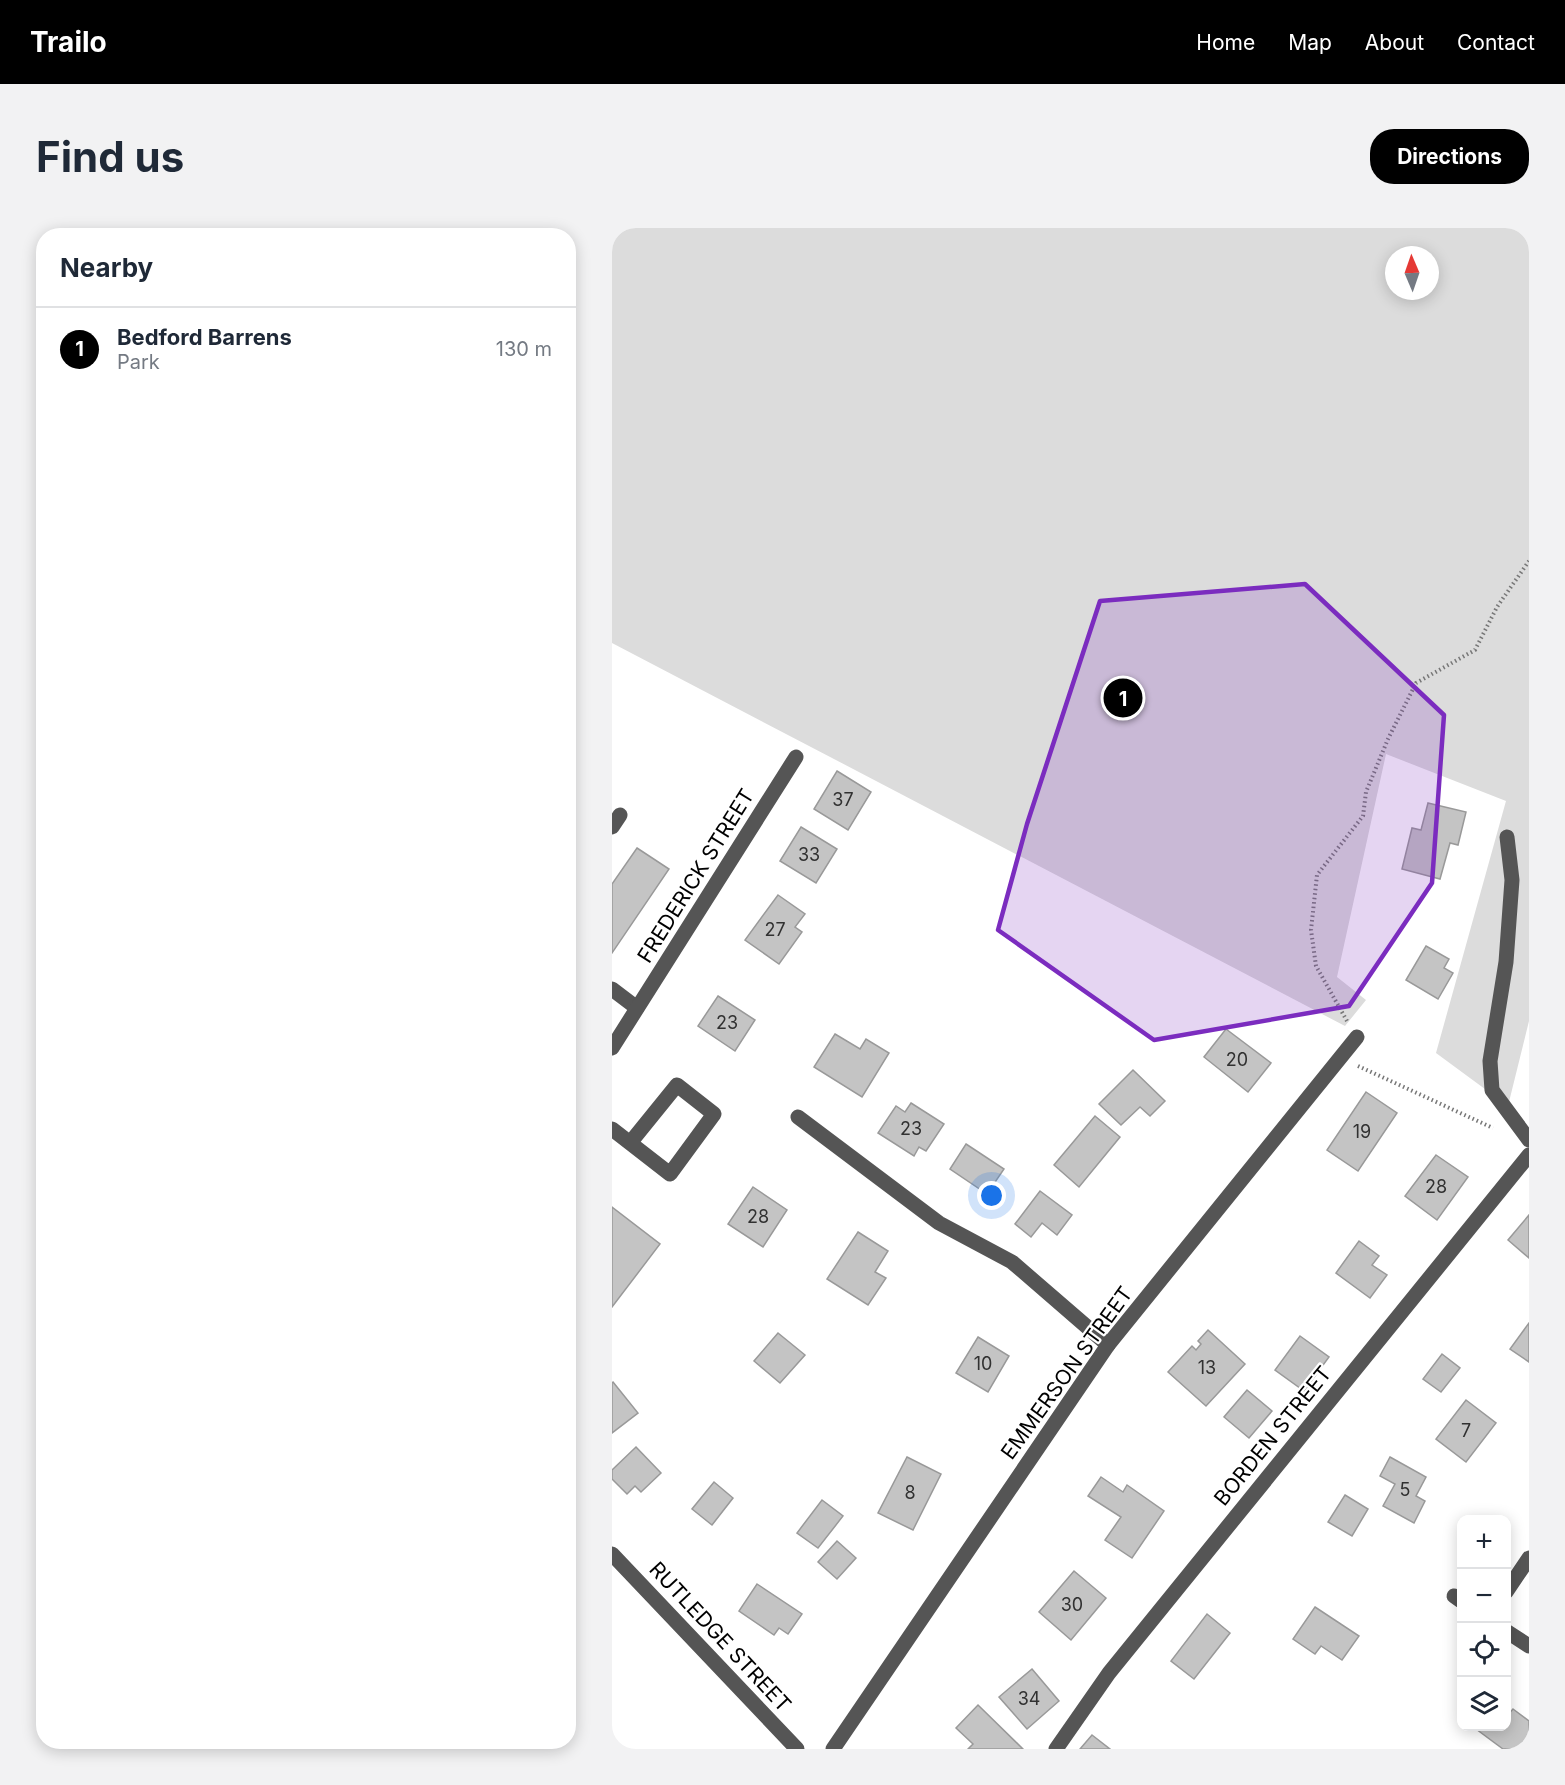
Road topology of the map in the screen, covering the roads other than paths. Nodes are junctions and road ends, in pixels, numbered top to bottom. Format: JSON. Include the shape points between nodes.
{"nodes":[{"id":1,"x":796,"y":757,"type":"dead end"},
{"id":2,"x":1507,"y":837,"type":"dead end"},
{"id":3,"x":612,"y":989,"type":"edge"},
{"id":4,"x":637,"y":1008,"type":"junction"},
{"id":5,"x":1357,"y":1036,"type":"road end"},
{"id":6,"x":612,"y":1048,"type":"edge"},
{"id":7,"x":798,"y":1117,"type":"dead end"},
{"id":8,"x":612,"y":1129,"type":"edge"},
{"id":9,"x":1529,"y":1140,"type":"edge"},
{"id":10,"x":630,"y":1143,"type":"junction"},
{"id":11,"x":1529,"y":1155,"type":"edge"},
{"id":12,"x":1108,"y":1345,"type":"junction"},
{"id":13,"x":612,"y":1554,"type":"edge"},
{"id":14,"x":1529,"y":1558,"type":"edge"},
{"id":15,"x":1511,"y":1585,"type":"edge"},
{"id":16,"x":1511,"y":1634,"type":"edge"},
{"id":17,"x":1529,"y":1646,"type":"edge"},
{"id":18,"x":797,"y":1749,"type":"edge"},
{"id":19,"x":833,"y":1749,"type":"edge"},
{"id":20,"x":1056,"y":1749,"type":"edge"}],
"edges":[{"from":1,"to":4,"type":"street","name":"FREDERICK STREET"},
{"from":2,"to":9,"type":"street","via":[[1512,880],[1506,962],[1490,1061],[1492,1090]]},
{"from":3,"to":4,"type":"street"},
{"from":4,"to":6,"type":"street","name":"FREDERICK STREET"},
{"from":5,"to":12,"type":"street","name":"EMMERSON STREET"},
{"from":7,"to":12,"type":"street","via":[[939,1223],[1012,1262]]},
{"from":8,"to":10,"type":"street"},
{"from":10,"to":10,"type":"street","via":[[670,1174],[714,1114],[677,1085]]},
{"from":11,"to":20,"type":"street","name":"BORDEN STREET","via":[[1108,1673]]},
{"from":12,"to":19,"type":"street","name":"EMMERSON STREET"},
{"from":13,"to":18,"type":"street","name":"RUTLEDGE STREET"},
{"from":14,"to":15,"type":"street"},
{"from":16,"to":17,"type":"street"}]}
